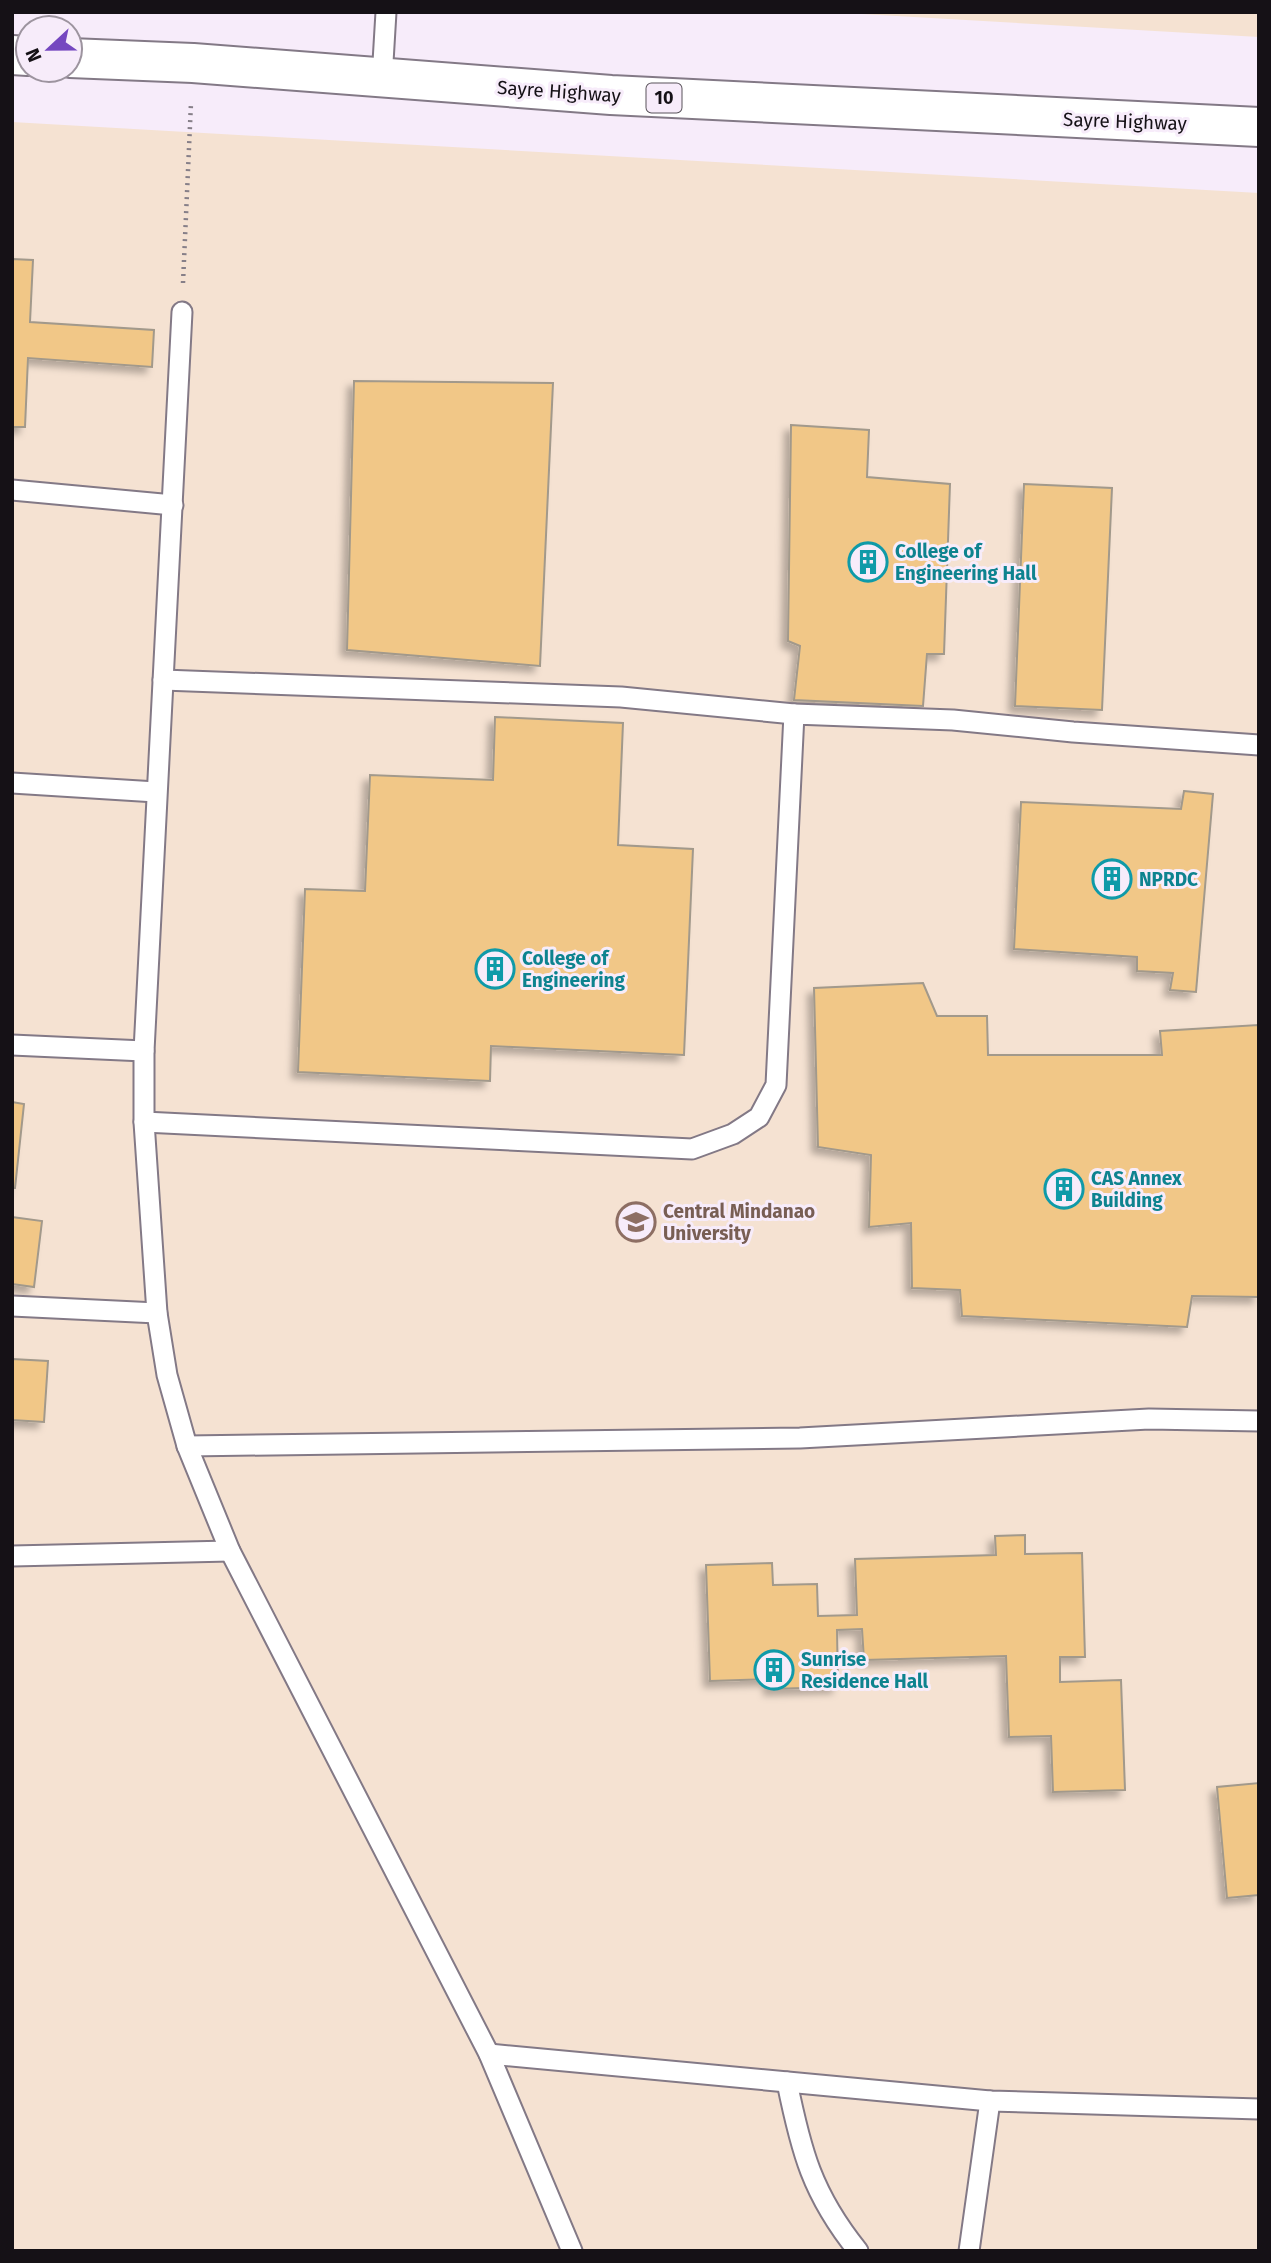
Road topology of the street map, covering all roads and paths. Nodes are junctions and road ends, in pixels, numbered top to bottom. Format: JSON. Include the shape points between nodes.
{"nodes":[{"id":1,"x":386,"y":12,"type":"edge"},
{"id":2,"x":84,"y":59,"type":"edge"},
{"id":3,"x":193,"y":63,"type":"junction"},
{"id":4,"x":383,"y":79,"type":"junction"},
{"id":5,"x":1259,"y":127,"type":"edge"},
{"id":6,"x":182,"y":312,"type":"joint"},
{"id":7,"x":12,"y":490,"type":"edge"},
{"id":8,"x":173,"y":505,"type":"junction"},
{"id":9,"x":163,"y":680,"type":"junction"},
{"id":10,"x":794,"y":714,"type":"junction"},
{"id":11,"x":1259,"y":744,"type":"edge"},
{"id":12,"x":12,"y":783,"type":"edge"},
{"id":13,"x":156,"y":792,"type":"junction"},
{"id":14,"x":12,"y":1045,"type":"edge"},
{"id":15,"x":144,"y":1051,"type":"junction"},
{"id":16,"x":144,"y":1122,"type":"junction"},
{"id":17,"x":12,"y":1306,"type":"edge"},
{"id":18,"x":157,"y":1313,"type":"junction"},
{"id":19,"x":1259,"y":1421,"type":"edge"},
{"id":20,"x":187,"y":1447,"type":"junction"},
{"id":21,"x":230,"y":1551,"type":"junction"},
{"id":22,"x":12,"y":1556,"type":"edge"},
{"id":23,"x":489,"y":2054,"type":"junction"},
{"id":24,"x":787,"y":2082,"type":"junction"},
{"id":25,"x":990,"y":2101,"type":"junction"},
{"id":26,"x":1259,"y":2109,"type":"edge"},
{"id":27,"x":572,"y":2251,"type":"edge"},
{"id":28,"x":858,"y":2251,"type":"edge"},
{"id":29,"x":968,"y":2251,"type":"edge"}],
"edges":[{"from":1,"to":4,"type":"lane"},
{"from":2,"to":3,"type":"highway","name":"Sayre Highway","number":"10"},
{"from":3,"to":4,"type":"highway","name":"Sayre Highway","number":"10"},
{"from":3,"to":6,"type":"path"},
{"from":4,"to":5,"type":"highway","name":"Sayre Highway","number":"10","via":[[989,116]]},
{"from":6,"to":8,"type":"lane"},
{"from":7,"to":8,"type":"lane"},
{"from":8,"to":9,"type":"lane"},
{"from":9,"to":10,"type":"lane","via":[[621,697]]},
{"from":9,"to":13,"type":"lane"},
{"from":10,"to":11,"type":"lane","via":[[953,720]]},
{"from":10,"to":16,"type":"lane","via":[[775,1085],[760,1117],[733,1134],[692,1149]]},
{"from":12,"to":13,"type":"lane"},
{"from":13,"to":15,"type":"lane"},
{"from":14,"to":15,"type":"lane"},
{"from":15,"to":16,"type":"lane"},
{"from":16,"to":18,"type":"lane"},
{"from":17,"to":18,"type":"lane"},
{"from":18,"to":20,"type":"lane","via":[[167,1375]]},
{"from":19,"to":20,"type":"lane","via":[[1149,1419],[800,1438]]},
{"from":20,"to":21,"type":"lane"},
{"from":21,"to":22,"type":"lane"},
{"from":21,"to":23,"type":"lane"},
{"from":23,"to":24,"type":"lane"},
{"from":23,"to":27,"type":"lane"},
{"from":24,"to":25,"type":"lane"},
{"from":24,"to":28,"type":"lane","via":[[802,2154],[834,2221]]},
{"from":25,"to":26,"type":"lane"},
{"from":25,"to":29,"type":"lane"}]}
